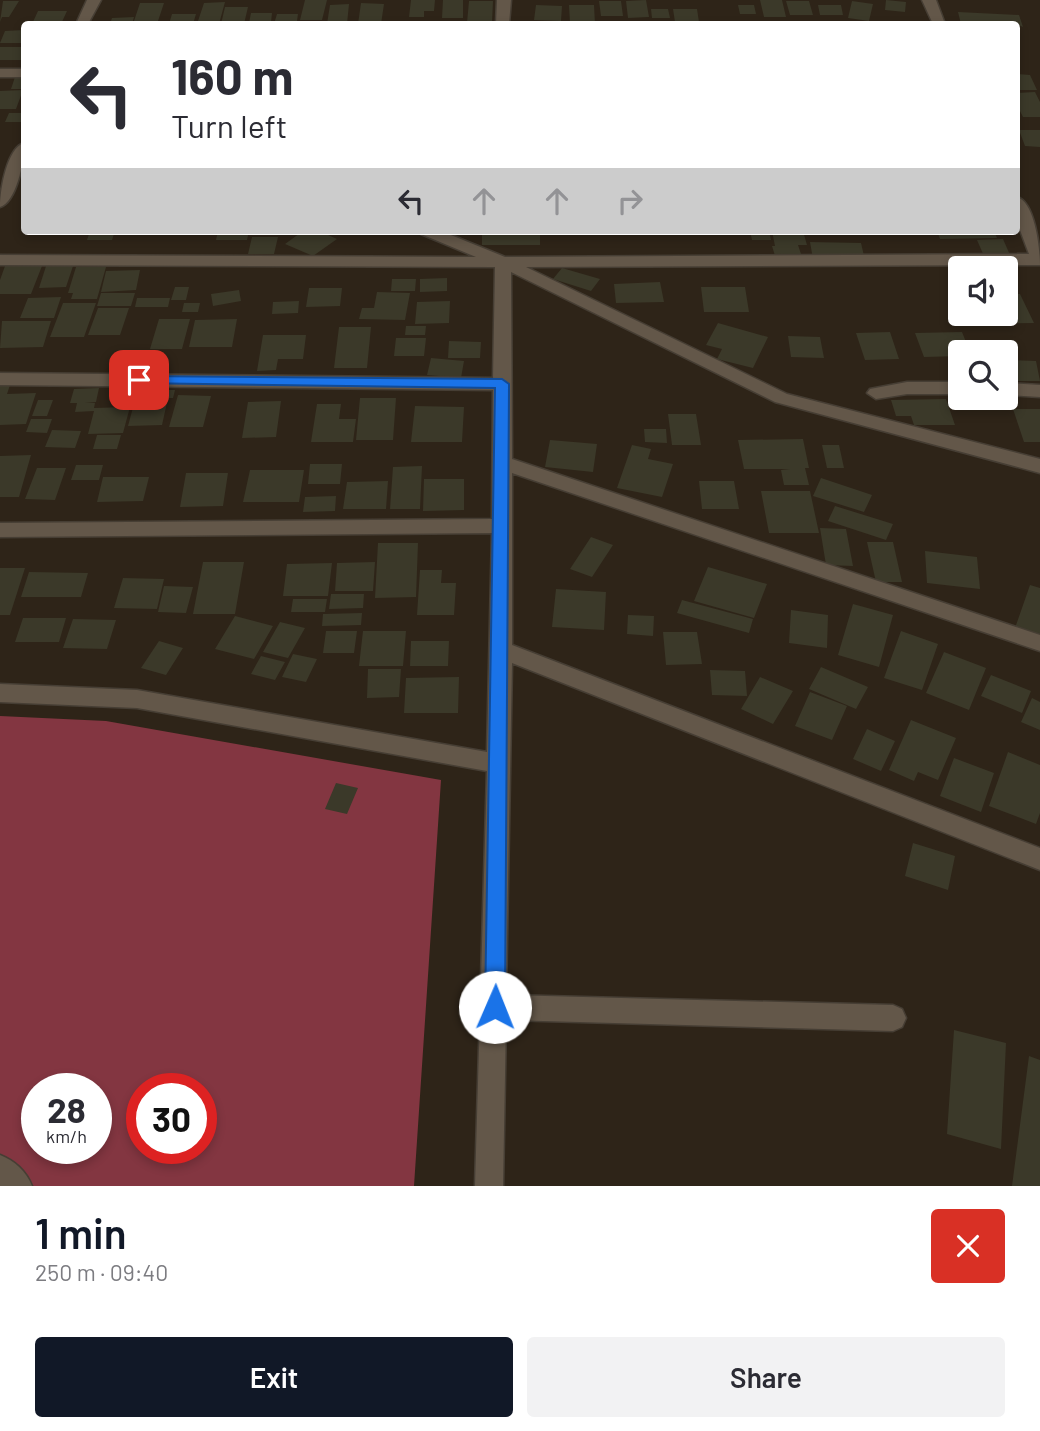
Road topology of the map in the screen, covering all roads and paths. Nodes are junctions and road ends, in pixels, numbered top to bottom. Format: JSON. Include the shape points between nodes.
{"nodes":[{"id":1,"x":94,"y":0,"type":"edge"},
{"id":2,"x":504,"y":0,"type":"edge"},
{"id":3,"x":929,"y":0,"type":"edge"},
{"id":4,"x":84,"y":21,"type":"edge"},
{"id":5,"x":503,"y":21,"type":"edge"},
{"id":6,"x":938,"y":21,"type":"edge"},
{"id":7,"x":0,"y":72,"type":"edge"},
{"id":8,"x":21,"y":73,"type":"edge"},
{"id":9,"x":21,"y":153,"type":"edge"},
{"id":10,"x":0,"y":156,"type":"edge"},
{"id":11,"x":21,"y":157,"type":"edge"},
{"id":12,"x":0,"y":202,"type":"edge"},
{"id":13,"x":1020,"y":210,"type":"edge"},
{"id":14,"x":437,"y":235,"type":"edge"},
{"id":15,"x":0,"y":260,"type":"edge"},
{"id":16,"x":1040,"y":260,"type":"edge"},
{"id":17,"x":503,"y":262,"type":"junction"},
{"id":18,"x":0,"y":379,"type":"edge"},
{"id":19,"x":502,"y":384,"type":"junction"},
{"id":20,"x":948,"y":388,"type":"edge"},
{"id":21,"x":1018,"y":390,"type":"edge"},
{"id":22,"x":1040,"y":391,"type":"edge"},
{"id":23,"x":876,"y":393,"type":"dead end"},
{"id":24,"x":502,"y":464,"type":"junction"},
{"id":25,"x":1040,"y":466,"type":"edge"},
{"id":26,"x":501,"y":526,"type":"junction"},
{"id":27,"x":0,"y":530,"type":"edge"},
{"id":28,"x":1040,"y":643,"type":"edge"},
{"id":29,"x":501,"y":650,"type":"junction"},
{"id":30,"x":0,"y":693,"type":"edge"},
{"id":31,"x":499,"y":764,"type":"junction"},
{"id":32,"x":1040,"y":859,"type":"edge"},
{"id":33,"x":495,"y":1007,"type":"junction"},
{"id":34,"x":893,"y":1018,"type":"dead end"},
{"id":35,"x":0,"y":1169,"type":"edge"},
{"id":36,"x":18,"y":1186,"type":"edge"},
{"id":37,"x":489,"y":1186,"type":"edge"}],
"edges":[{"from":1,"to":4,"type":"street"},
{"from":2,"to":5,"type":"street"},
{"from":3,"to":6,"type":"street"},
{"from":7,"to":8,"type":"street"},
{"from":9,"to":10,"type":"street"},
{"from":11,"to":12,"type":"street"},
{"from":13,"to":16,"type":"street"},
{"from":14,"to":17,"type":"street"},
{"from":15,"to":17,"type":"street"},
{"from":16,"to":17,"type":"street"},
{"from":17,"to":19,"type":"street"},
{"from":17,"to":25,"type":"street","via":[[781,398]]},
{"from":18,"to":19,"type":"street"},
{"from":19,"to":24,"type":"street"},
{"from":20,"to":23,"type":"street","via":[[907,387]]},
{"from":21,"to":22,"type":"street"},
{"from":24,"to":26,"type":"street"},
{"from":24,"to":28,"type":"street"},
{"from":26,"to":27,"type":"street"},
{"from":26,"to":29,"type":"street"},
{"from":29,"to":31,"type":"street"},
{"from":29,"to":32,"type":"street"},
{"from":30,"to":31,"type":"street","via":[[137,699]]},
{"from":31,"to":33,"type":"street"},
{"from":33,"to":34,"type":"street"},
{"from":33,"to":37,"type":"street"},
{"from":35,"to":36,"type":"street"}]}
